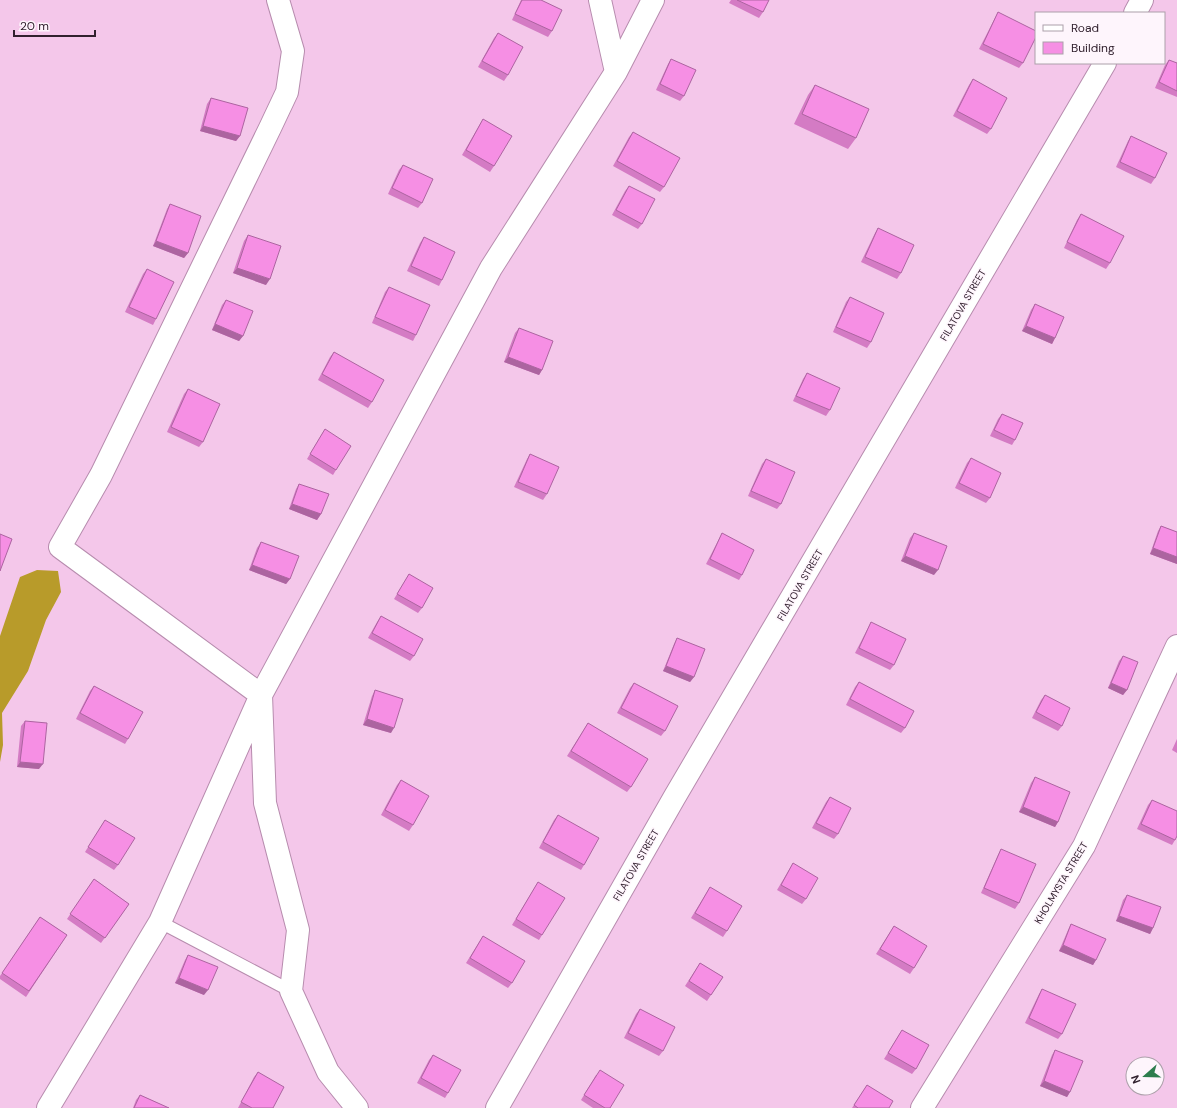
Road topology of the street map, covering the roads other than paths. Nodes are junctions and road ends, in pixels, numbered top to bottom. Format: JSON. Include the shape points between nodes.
{"nodes":[{"id":1,"x":278,"y":0,"type":"edge"},
{"id":2,"x":600,"y":0,"type":"edge"},
{"id":3,"x":654,"y":0,"type":"edge"},
{"id":4,"x":1142,"y":0,"type":"edge"},
{"id":5,"x":1136,"y":12,"type":"edge"},
{"id":6,"x":1104,"y":64,"type":"edge"},
{"id":7,"x":616,"y":72,"type":"junction"},
{"id":8,"x":1177,"y":646,"type":"edge"},
{"id":9,"x":261,"y":695,"type":"junction"},
{"id":10,"x":160,"y":922,"type":"junction"},
{"id":11,"x":291,"y":991,"type":"junction"},
{"id":12,"x":48,"y":1108,"type":"edge"},
{"id":13,"x":358,"y":1108,"type":"edge"},
{"id":14,"x":497,"y":1108,"type":"edge"},
{"id":15,"x":922,"y":1108,"type":"edge"}],
"edges":[{"from":1,"to":9,"type":"street","via":[[293,51],[287,92],[101,475],[60,547]]},
{"from":2,"to":7,"type":"street"},
{"from":3,"to":7,"type":"street"},
{"from":4,"to":5,"type":"street"},
{"from":6,"to":14,"type":"street","name":"FILATOVA STREET","via":[[674,798]]},
{"from":7,"to":9,"type":"street","via":[[491,268]]},
{"from":8,"to":15,"type":"street","name":"KHOLMYSTA STREET","via":[[1084,846]]},
{"from":9,"to":10,"type":"street"},
{"from":9,"to":11,"type":"street","via":[[265,803],[298,930]]},
{"from":10,"to":11,"type":"lane"},
{"from":10,"to":12,"type":"street"},
{"from":11,"to":13,"type":"street","via":[[328,1072]]}]}
